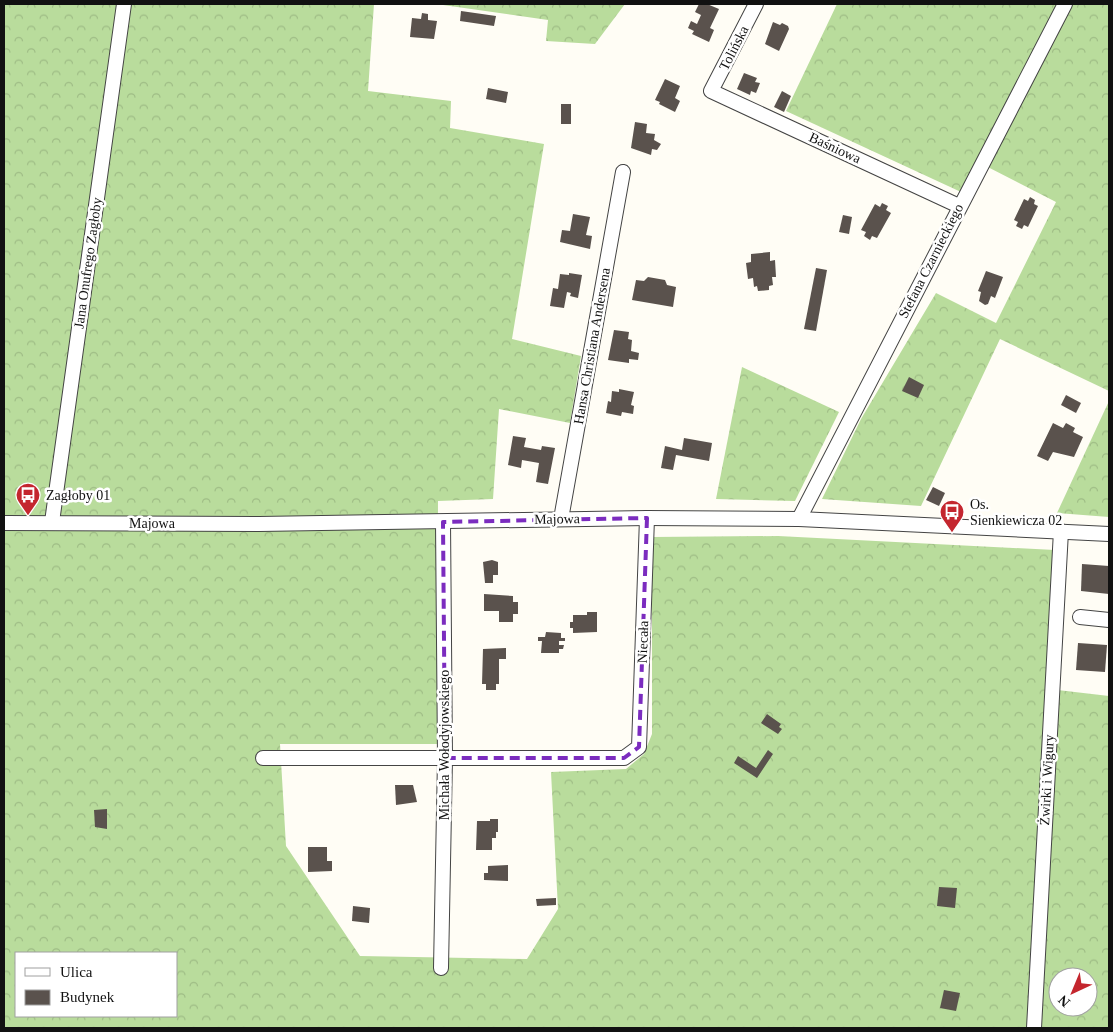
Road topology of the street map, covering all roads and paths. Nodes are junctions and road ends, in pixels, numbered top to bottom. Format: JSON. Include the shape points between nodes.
{"nodes":[{"id":1,"x":124,"y":4,"type":"edge"},
{"id":2,"x":756,"y":4,"type":"edge"},
{"id":3,"x":1065,"y":4,"type":"edge"},
{"id":4,"x":711,"y":91,"type":"joint"},
{"id":5,"x":623,"y":172,"type":"dead end"},
{"id":6,"x":960,"y":206,"type":"junction"},
{"id":7,"x":647,"y":518,"type":"junction"},
{"id":8,"x":561,"y":519,"type":"junction"},
{"id":9,"x":799,"y":519,"type":"junction"},
{"id":10,"x":52,"y":522,"type":"junction"},
{"id":11,"x":443,"y":522,"type":"junction"},
{"id":12,"x":4,"y":523,"type":"edge"},
{"id":13,"x":1061,"y":531,"type":"junction"},
{"id":14,"x":1109,"y":534,"type":"edge"},
{"id":15,"x":1080,"y":617,"type":"dead end"},
{"id":16,"x":1109,"y":620,"type":"edge"},
{"id":17,"x":264,"y":758,"type":"dead end"},
{"id":18,"x":445,"y":758,"type":"junction"},
{"id":19,"x":441,"y":968,"type":"dead end"},
{"id":20,"x":1034,"y":1028,"type":"edge"}],
"edges":[{"from":1,"to":10,"type":"street","name":"Jana Onufrego Zagłoby"},
{"from":2,"to":4,"type":"street","name":"Tolińska"},
{"from":3,"to":6,"type":"street","name":"Stefana Czarnieckiego"},
{"from":4,"to":6,"type":"street","name":"Baśniowa"},
{"from":5,"to":8,"type":"street","name":"Hansa Christiana Andersena"},
{"from":6,"to":9,"type":"street","name":"Stefana Czarnieckiego"},
{"from":7,"to":8,"type":"street","name":"Majowa"},
{"from":7,"to":9,"type":"street","name":"Majowa"},
{"from":7,"to":18,"type":"street","name":"Niecała","via":[[639,747],[624,758]]},
{"from":8,"to":11,"type":"street","name":"Majowa"},
{"from":9,"to":13,"type":"street","name":"Majowa"},
{"from":10,"to":11,"type":"street","name":"Majowa"},
{"from":10,"to":12,"type":"street","name":"Majowa"},
{"from":11,"to":18,"type":"street","name":"Michała Wołodyjowskiego"},
{"from":13,"to":14,"type":"street","name":"Majowa"},
{"from":13,"to":20,"type":"street","name":"Żwirki i Wigury"},
{"from":15,"to":16,"type":"street"},
{"from":17,"to":18,"type":"street"},
{"from":18,"to":19,"type":"street","name":"Michała Wołodyjowskiego"}]}
